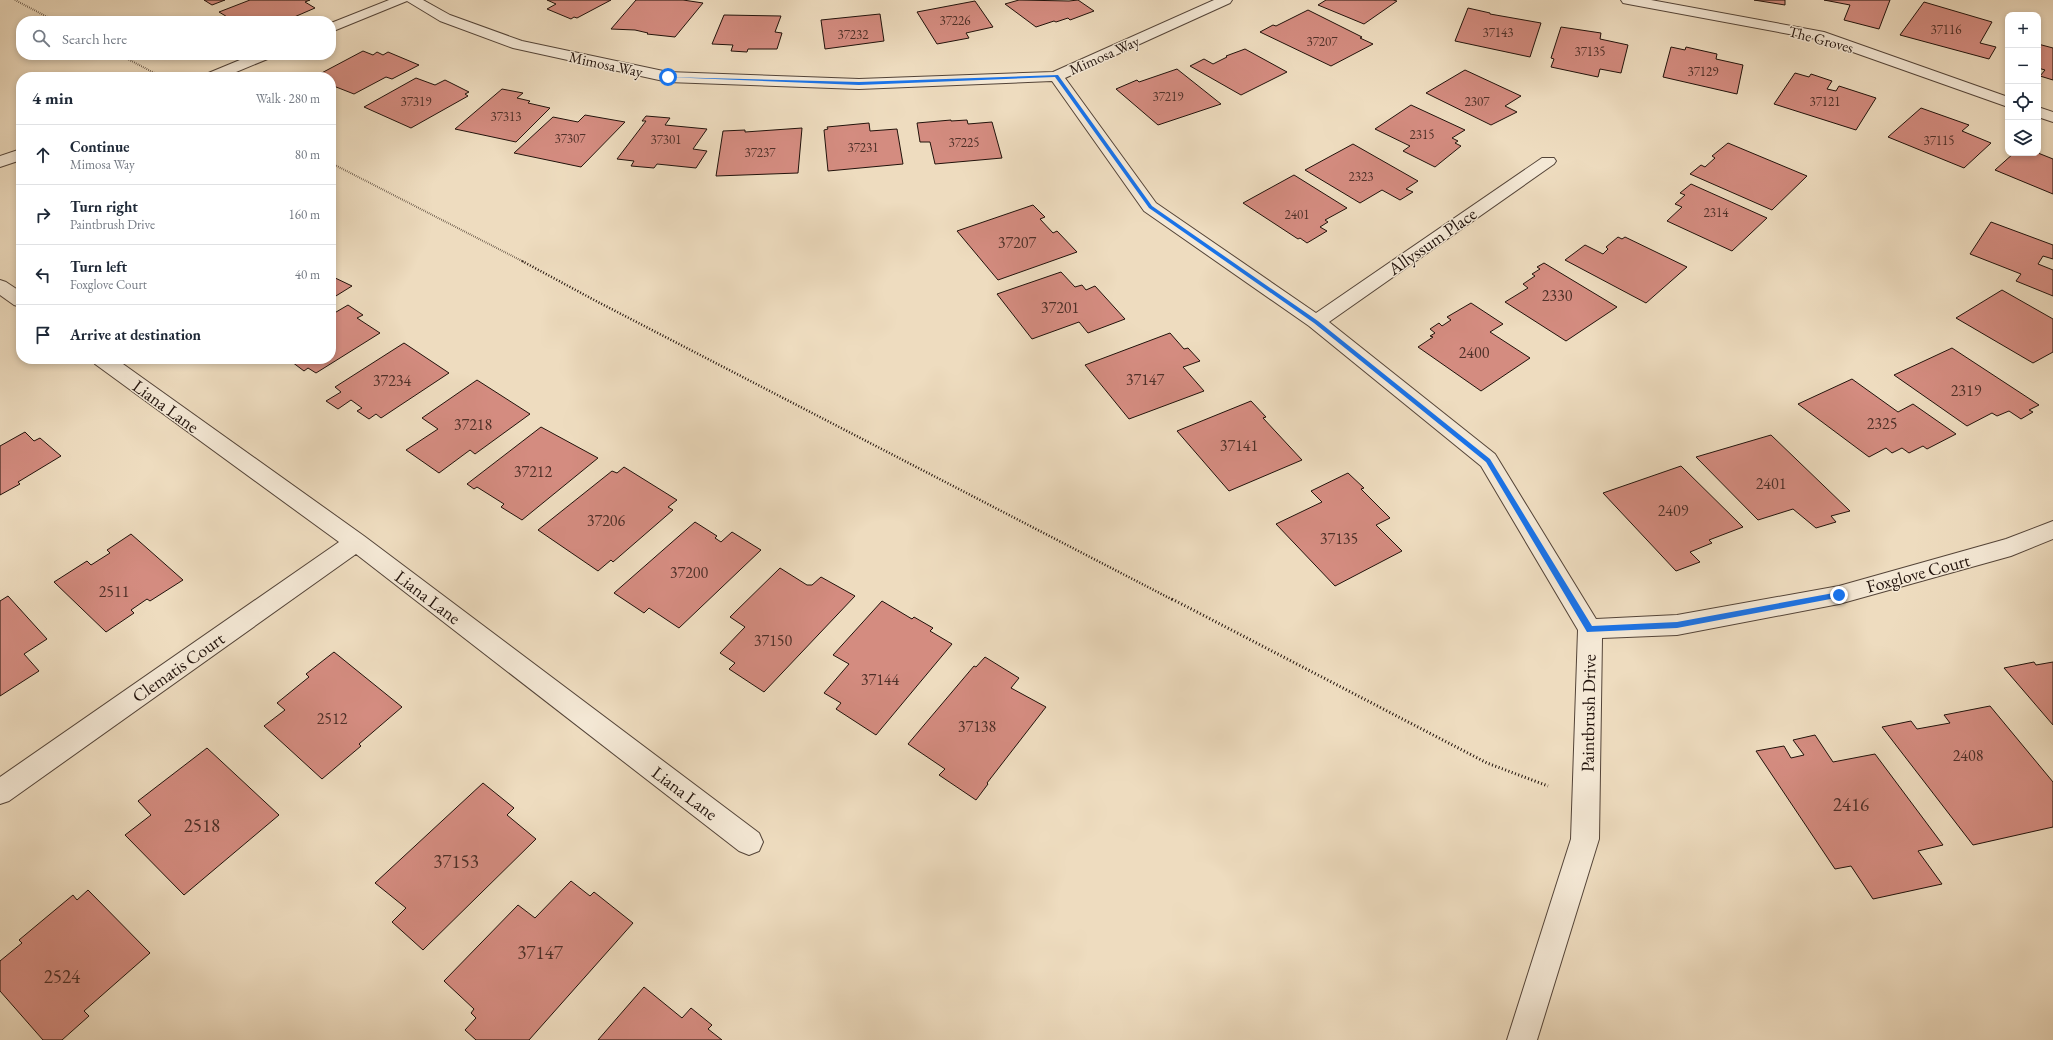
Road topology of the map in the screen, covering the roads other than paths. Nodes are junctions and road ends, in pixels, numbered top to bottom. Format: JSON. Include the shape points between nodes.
{"nodes":[{"id":1,"x":401,"y":0,"type":"edge"},
{"id":2,"x":413,"y":0,"type":"edge"},
{"id":3,"x":1225,"y":0,"type":"edge"},
{"id":4,"x":1628,"y":0,"type":"edge"},
{"id":5,"x":336,"y":26,"type":"edge"},
{"id":6,"x":253,"y":60,"type":"edge"},
{"id":7,"x":223,"y":72,"type":"edge"},
{"id":8,"x":1056,"y":76,"type":"junction"},
{"id":9,"x":2005,"y":101,"type":"edge"},
{"id":10,"x":2041,"y":113,"type":"edge"},
{"id":11,"x":2053,"y":117,"type":"edge"},
{"id":12,"x":16,"y":156,"type":"edge"},
{"id":13,"x":1548,"y":161,"type":"dead end"},
{"id":14,"x":0,"y":162,"type":"edge"},
{"id":15,"x":0,"y":286,"type":"edge"},
{"id":16,"x":16,"y":297,"type":"edge"},
{"id":17,"x":1316,"y":322,"type":"junction"},
{"id":18,"x":109,"y":364,"type":"edge"},
{"id":19,"x":2053,"y":530,"type":"edge"},
{"id":20,"x":356,"y":542,"type":"junction"},
{"id":21,"x":1590,"y":630,"type":"junction"},
{"id":22,"x":0,"y":792,"type":"edge"},
{"id":23,"x":749,"y":842,"type":"dead end"},
{"id":24,"x":1522,"y":1040,"type":"edge"}],
"edges":[{"from":1,"to":5,"type":"street"},
{"from":2,"to":8,"type":"street","name":"Mimosa Way","via":[[445,18],[518,45],[668,77],[859,84]]},
{"from":3,"to":8,"type":"street","name":"Mimosa Way"},
{"from":4,"to":9,"type":"street","name":"The Groves","via":[[1819,35]]},
{"from":6,"to":7,"type":"street"},
{"from":8,"to":17,"type":"street","name":"Paintbrush Drive","via":[[1150,207]]},
{"from":10,"to":11,"type":"street"},
{"from":12,"to":14,"type":"street"},
{"from":13,"to":17,"type":"street","name":"Allyssum Place"},
{"from":15,"to":16,"type":"street"},
{"from":17,"to":21,"type":"street","name":"Paintbrush Drive","via":[[1488,460]]},
{"from":18,"to":20,"type":"street","name":"Liana Lane"},
{"from":19,"to":21,"type":"street","name":"Foxglove Court","via":[[2011,547],[1839,595],[1677,625]]},
{"from":20,"to":22,"type":"street","name":"Clematis Court"},
{"from":20,"to":23,"type":"street","name":"Liana Lane"},
{"from":21,"to":24,"type":"street","name":"Paintbrush Drive","via":[[1585,839]]}]}
